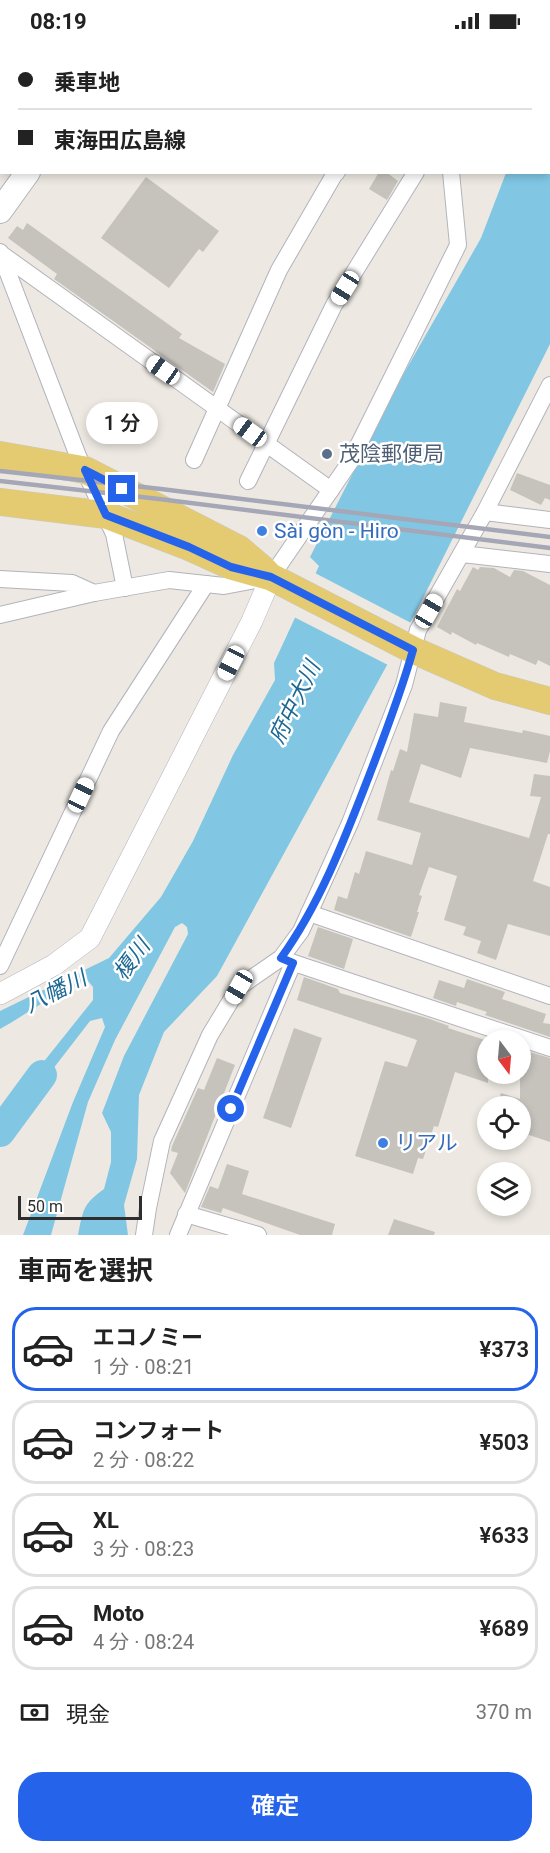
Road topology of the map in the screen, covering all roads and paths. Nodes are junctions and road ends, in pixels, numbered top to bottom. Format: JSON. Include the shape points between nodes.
{"nodes":[{"id":1,"x":27,"y":174,"type":"edge"},
{"id":2,"x":335,"y":174,"type":"edge"},
{"id":3,"x":415,"y":174,"type":"edge"},
{"id":4,"x":451,"y":174,"type":"edge"},
{"id":5,"x":0,"y":212,"type":"edge"},
{"id":6,"x":0,"y":252,"type":"edge"},
{"id":7,"x":550,"y":385,"type":"edge"},
{"id":8,"x":218,"y":409,"type":"junction"},
{"id":9,"x":266,"y":443,"type":"junction"},
{"id":10,"x":0,"y":455,"type":"edge"},
{"id":11,"x":194,"y":460,"type":"dead end"},
{"id":12,"x":85,"y":470,"type":"junction"},
{"id":13,"x":248,"y":481,"type":"dead end"},
{"id":14,"x":331,"y":490,"type":"junction"},
{"id":15,"x":0,"y":502,"type":"edge"},
{"id":16,"x":485,"y":512,"type":"junction"},
{"id":17,"x":106,"y":515,"type":"junction"},
{"id":18,"x":550,"y":520,"type":"edge"},
{"id":19,"x":462,"y":554,"type":"junction"},
{"id":20,"x":550,"y":564,"type":"edge"},
{"id":21,"x":0,"y":579,"type":"edge"},
{"id":22,"x":282,"y":582,"type":"junction"},
{"id":23,"x":206,"y":584,"type":"junction"},
{"id":24,"x":125,"y":588,"type":"junction"},
{"id":25,"x":94,"y":593,"type":"junction"},
{"id":26,"x":0,"y":615,"type":"edge"},
{"id":27,"x":408,"y":647,"type":"junction"},
{"id":28,"x":550,"y":701,"type":"edge"},
{"id":29,"x":309,"y":913,"type":"junction"},
{"id":30,"x":287,"y":961,"type":"junction"},
{"id":31,"x":0,"y":966,"type":"edge"},
{"id":32,"x":0,"y":994,"type":"edge"},
{"id":33,"x":550,"y":996,"type":"edge"},
{"id":34,"x":550,"y":1048,"type":"edge"},
{"id":35,"x":186,"y":1214,"type":"junction"},
{"id":36,"x":144,"y":1235,"type":"edge"},
{"id":37,"x":178,"y":1235,"type":"edge"},
{"id":38,"x":258,"y":1235,"type":"edge"}],
"edges":[{"from":1,"to":5,"type":"main road"},
{"from":2,"to":8,"type":"street","via":[[279,270]]},
{"from":3,"to":9,"type":"street","via":[[334,305]]},
{"from":4,"to":14,"type":"street","via":[[459,244],[350,462]]},
{"from":6,"to":8,"type":"street"},
{"from":6,"to":12,"type":"street"},
{"from":7,"to":16,"type":"street"},
{"from":8,"to":9,"type":"street"},
{"from":8,"to":11,"type":"street"},
{"from":9,"to":13,"type":"street"},
{"from":9,"to":14,"type":"street"},
{"from":10,"to":12,"type":"main road"},
{"from":12,"to":17,"type":"street"},
{"from":12,"to":22,"type":"main road","via":[[239,549]]},
{"from":14,"to":22,"type":"street"},
{"from":15,"to":17,"type":"main road"},
{"from":16,"to":18,"type":"street"},
{"from":16,"to":19,"type":"street"},
{"from":17,"to":22,"type":"main road","via":[[231,567]]},
{"from":17,"to":24,"type":"street"},
{"from":19,"to":20,"type":"street"},
{"from":19,"to":27,"type":"street"},
{"from":21,"to":25,"type":"street","via":[[72,583]]},
{"from":22,"to":23,"type":"street"},
{"from":22,"to":27,"type":"main road"},
{"from":22,"to":32,"type":"street","via":[[252,621],[90,938],[54,965]]},
{"from":23,"to":24,"type":"street","via":[[169,580]]},
{"from":23,"to":31,"type":"street","via":[[111,731]]},
{"from":24,"to":25,"type":"street"},
{"from":25,"to":26,"type":"street"},
{"from":27,"to":28,"type":"main road","via":[[495,686]]},
{"from":27,"to":29,"type":"street","via":[[404,685],[351,823]]},
{"from":29,"to":30,"type":"street"},
{"from":29,"to":33,"type":"street"},
{"from":30,"to":34,"type":"street"},
{"from":30,"to":35,"type":"street"},
{"from":30,"to":36,"type":"street","via":[[239,987],[210,1035],[162,1141]]},
{"from":35,"to":37,"type":"street"},
{"from":35,"to":38,"type":"street"}]}
